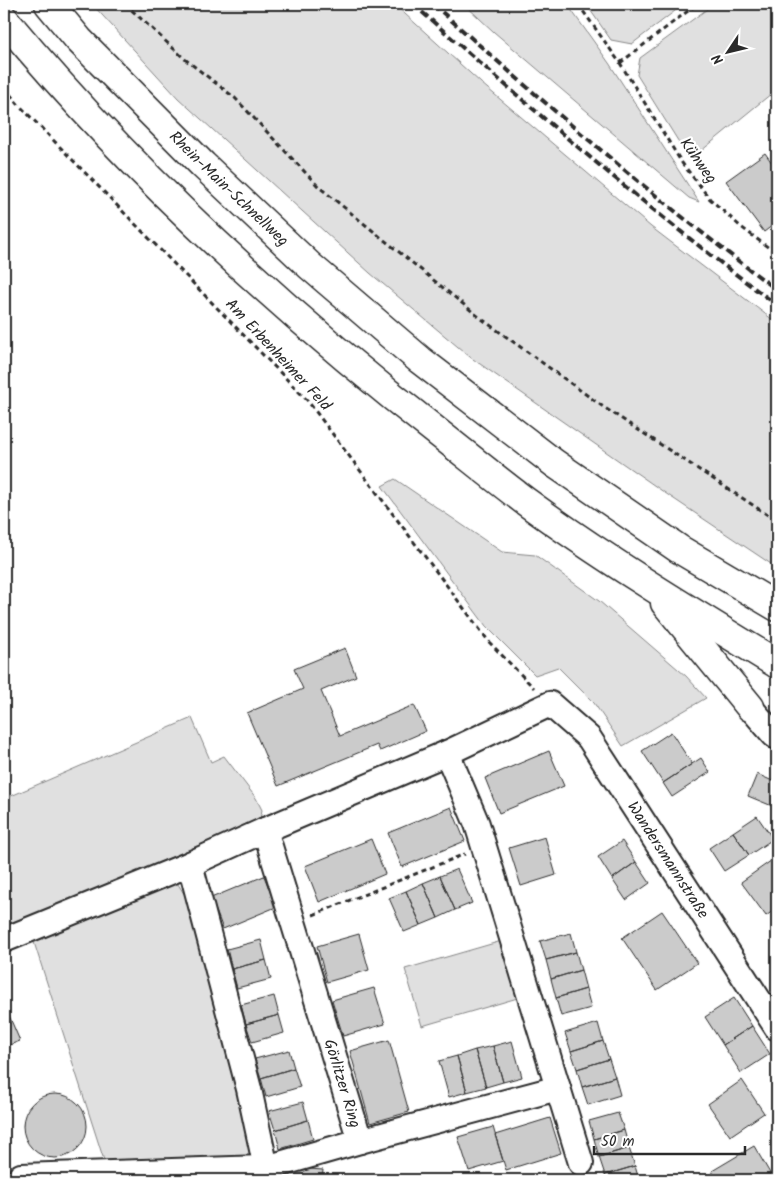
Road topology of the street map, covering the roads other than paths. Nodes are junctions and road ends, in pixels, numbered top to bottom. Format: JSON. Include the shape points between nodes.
{"nodes":[{"id":1,"x":50,"y":4,"type":"edge"},
{"id":2,"x":4,"y":20,"type":"edge"},
{"id":3,"x":651,"y":587,"type":"junction"},
{"id":4,"x":777,"y":607,"type":"edge"},
{"id":5,"x":777,"y":664,"type":"edge"},
{"id":6,"x":750,"y":707,"type":"joint"},
{"id":7,"x":777,"y":737,"type":"edge"},
{"id":8,"x":447,"y":753,"type":"junction"},
{"id":9,"x":266,"y":830,"type":"junction"},
{"id":10,"x":190,"y":864,"type":"junction"},
{"id":11,"x":4,"y":940,"type":"edge"},
{"id":12,"x":777,"y":1026,"type":"edge"},
{"id":13,"x":558,"y":1088,"type":"junction"},
{"id":14,"x":360,"y":1141,"type":"junction"},
{"id":15,"x":581,"y":1163,"type":"dead end"},
{"id":16,"x":266,"y":1174,"type":"edge"},
{"id":17,"x":21,"y":1176,"type":"dead end"}],
"edges":[{"from":1,"to":4,"type":"highway","name":"Rhein-Main-Schnellweg","via":[[79,40],[203,165],[310,266],[420,360],[554,463],[679,549]]},
{"from":2,"to":3,"type":"highway","via":[[45,69],[170,200],[278,302],[525,501]]},
{"from":3,"to":5,"type":"highway"},
{"from":3,"to":6,"type":"highway"},
{"from":6,"to":7,"type":"street"},
{"from":8,"to":9,"type":"street"},
{"from":8,"to":12,"type":"street","name":"Wandersmannstraße","via":[[550,704],[589,738]]},
{"from":8,"to":13,"type":"street","via":[[477,824]]},
{"from":9,"to":10,"type":"street"},
{"from":9,"to":14,"type":"street","name":"Görlitzer Ring"},
{"from":10,"to":11,"type":"street"},
{"from":10,"to":16,"type":"street","via":[[249,1089]]},
{"from":13,"to":14,"type":"street","name":"Görlitzer Ring"},
{"from":13,"to":15,"type":"street"},
{"from":14,"to":16,"type":"street"},
{"from":16,"to":17,"type":"street"}]}
